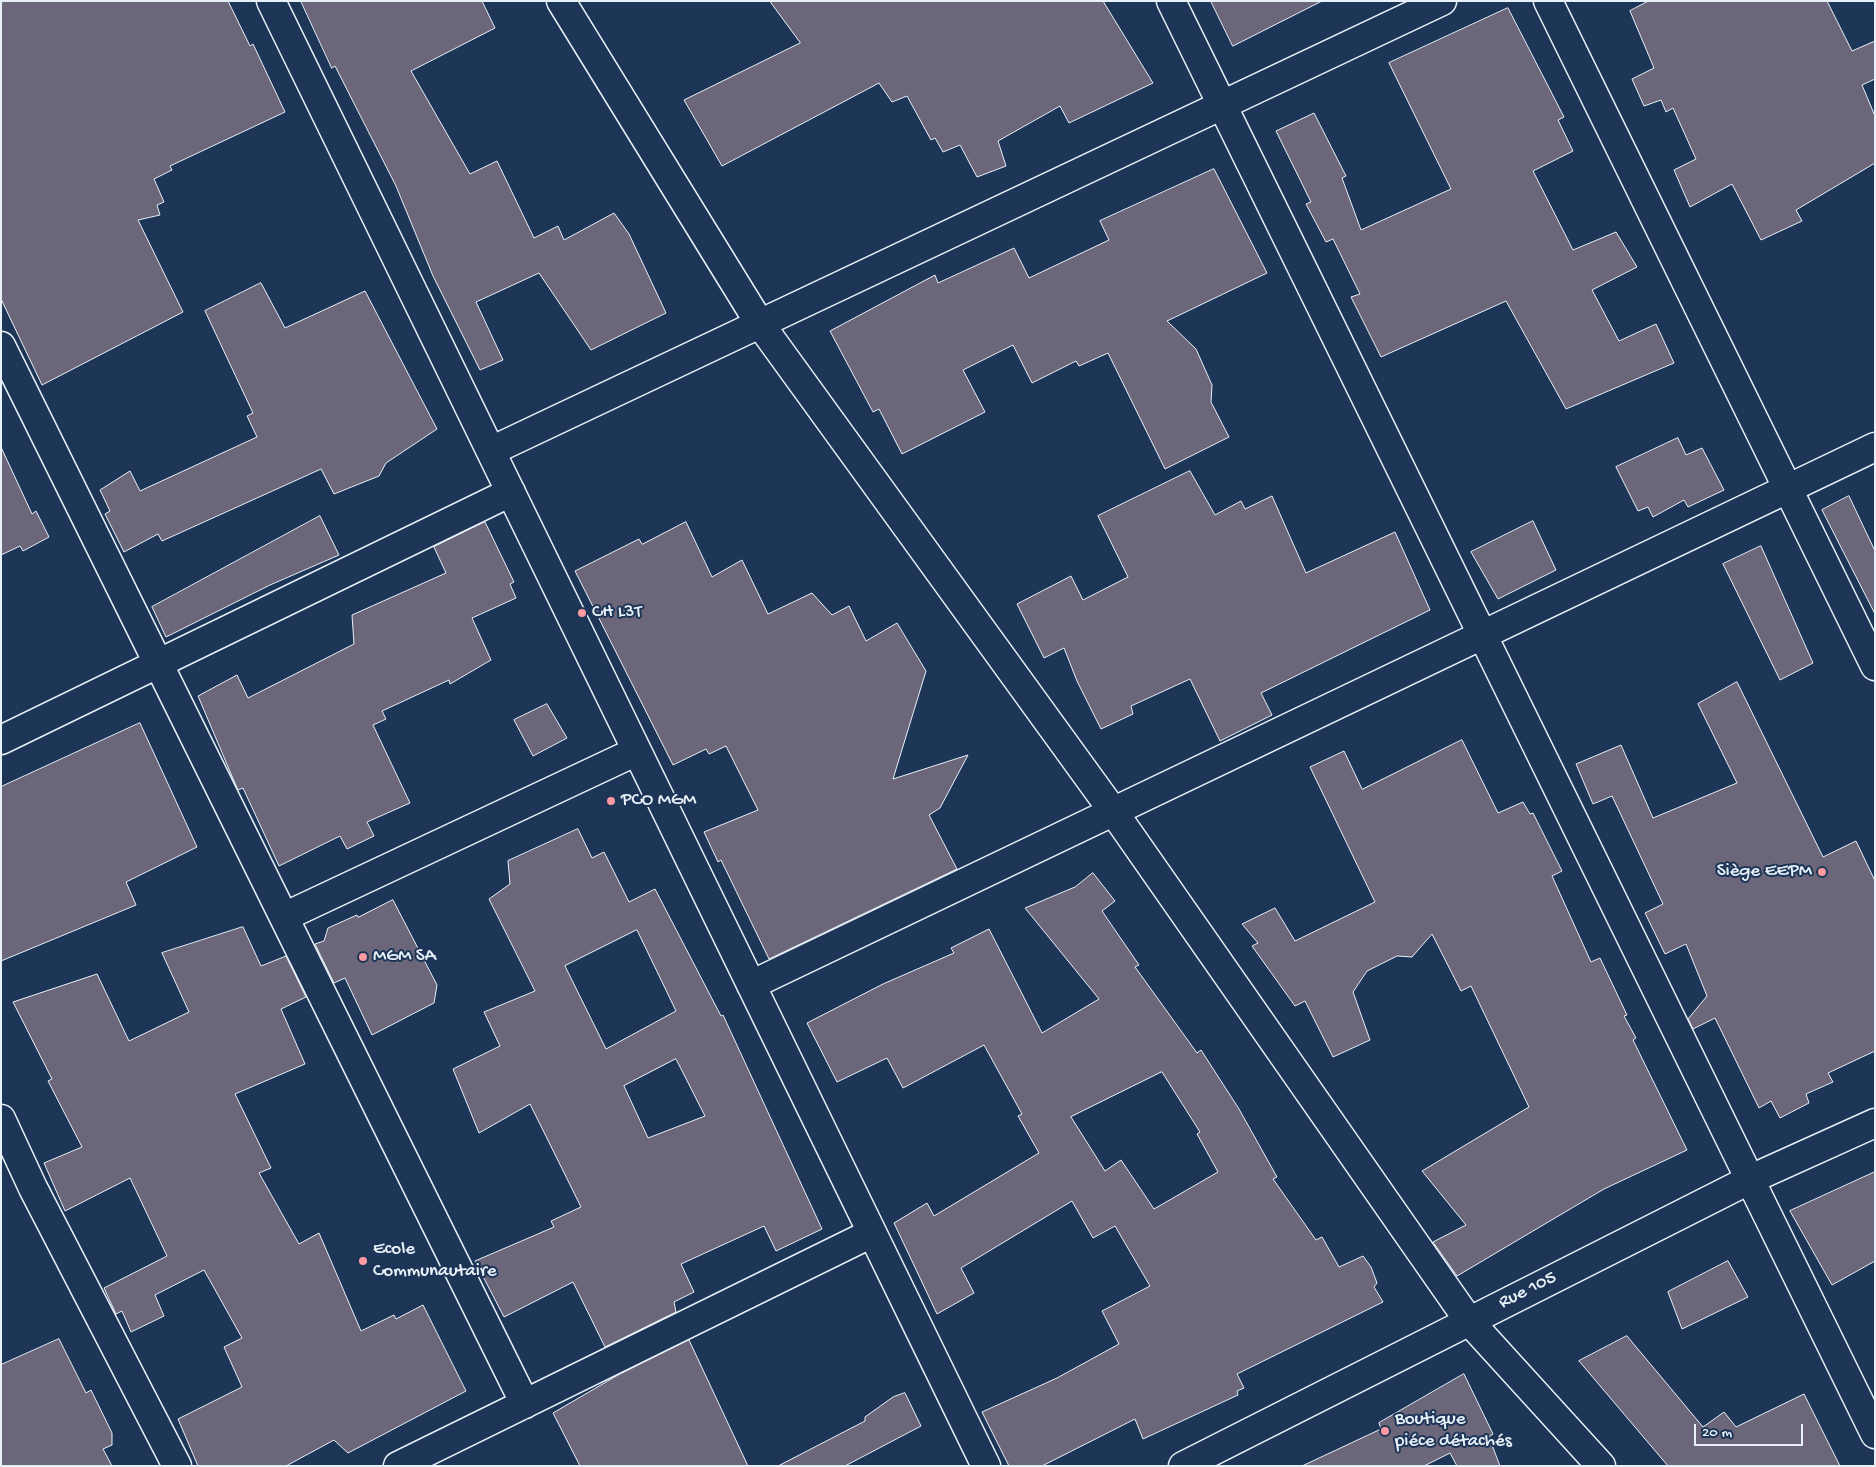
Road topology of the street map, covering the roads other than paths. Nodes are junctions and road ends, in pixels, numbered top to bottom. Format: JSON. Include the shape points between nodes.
{"nodes":[{"id":1,"x":271,"y":1,"type":"edge"},
{"id":2,"x":561,"y":1,"type":"edge"},
{"id":3,"x":1171,"y":1,"type":"edge"},
{"id":4,"x":1442,"y":1,"type":"edge"},
{"id":5,"x":1548,"y":1,"type":"edge"},
{"id":6,"x":1222,"y":105,"type":"junction"},
{"id":7,"x":760,"y":324,"type":"junction"},
{"id":8,"x":1,"y":346,"type":"edge"},
{"id":9,"x":1875,"y":446,"type":"edge"},
{"id":10,"x":491,"y":451,"type":"junction"},
{"id":11,"x":1788,"y":488,"type":"junction"},
{"id":12,"x":511,"y":492,"type":"junction"},
{"id":13,"x":1483,"y":634,"type":"junction"},
{"id":14,"x":159,"y":664,"type":"junction"},
{"id":15,"x":1875,"y":666,"type":"edge"},
{"id":16,"x":1,"y":740,"type":"edge"},
{"id":17,"x":637,"y":751,"type":"junction"},
{"id":18,"x":1113,"y":811,"type":"junction"},
{"id":19,"x":284,"y":917,"type":"junction"},
{"id":20,"x":751,"y":985,"type":"junction"},
{"id":21,"x":1,"y":1119,"type":"edge"},
{"id":22,"x":1875,"y":1123,"type":"edge"},
{"id":23,"x":1750,"y":1179,"type":"junction"},
{"id":24,"x":872,"y":1233,"type":"junction"},
{"id":25,"x":1469,"y":1321,"type":"junction"},
{"id":26,"x":525,"y":1404,"type":"junction"},
{"id":27,"x":1875,"y":1434,"type":"edge"},
{"id":28,"x":177,"y":1466,"type":"edge"},
{"id":29,"x":398,"y":1466,"type":"edge"},
{"id":30,"x":986,"y":1466,"type":"edge"},
{"id":31,"x":1183,"y":1466,"type":"edge"},
{"id":32,"x":1602,"y":1466,"type":"edge"}],
"edges":[{"from":1,"to":10,"type":"street"},
{"from":2,"to":7,"type":"street"},
{"from":3,"to":6,"type":"street"},
{"from":4,"to":6,"type":"street"},
{"from":5,"to":11,"type":"street"},
{"from":6,"to":7,"type":"street"},
{"from":6,"to":13,"type":"street"},
{"from":7,"to":10,"type":"street"},
{"from":7,"to":18,"type":"street"},
{"from":8,"to":14,"type":"street"},
{"from":9,"to":11,"type":"street"},
{"from":10,"to":12,"type":"street"},
{"from":11,"to":13,"type":"street"},
{"from":11,"to":15,"type":"street"},
{"from":12,"to":14,"type":"street"},
{"from":12,"to":17,"type":"street"},
{"from":13,"to":18,"type":"street"},
{"from":13,"to":23,"type":"street"},
{"from":14,"to":16,"type":"street"},
{"from":14,"to":19,"type":"street"},
{"from":17,"to":19,"type":"street"},
{"from":17,"to":20,"type":"street"},
{"from":18,"to":20,"type":"street"},
{"from":18,"to":25,"type":"street"},
{"from":19,"to":26,"type":"street"},
{"from":20,"to":24,"type":"street"},
{"from":21,"to":28,"type":"street","via":[[33,1188]]},
{"from":22,"to":23,"type":"street","name":"Rue 105"},
{"from":23,"to":25,"type":"street","name":"Rue 105"},
{"from":23,"to":27,"type":"street"},
{"from":24,"to":26,"type":"street"},
{"from":24,"to":30,"type":"street"},
{"from":25,"to":31,"type":"street","name":"Rue 105"},
{"from":25,"to":32,"type":"street"},
{"from":26,"to":29,"type":"street"}]}
